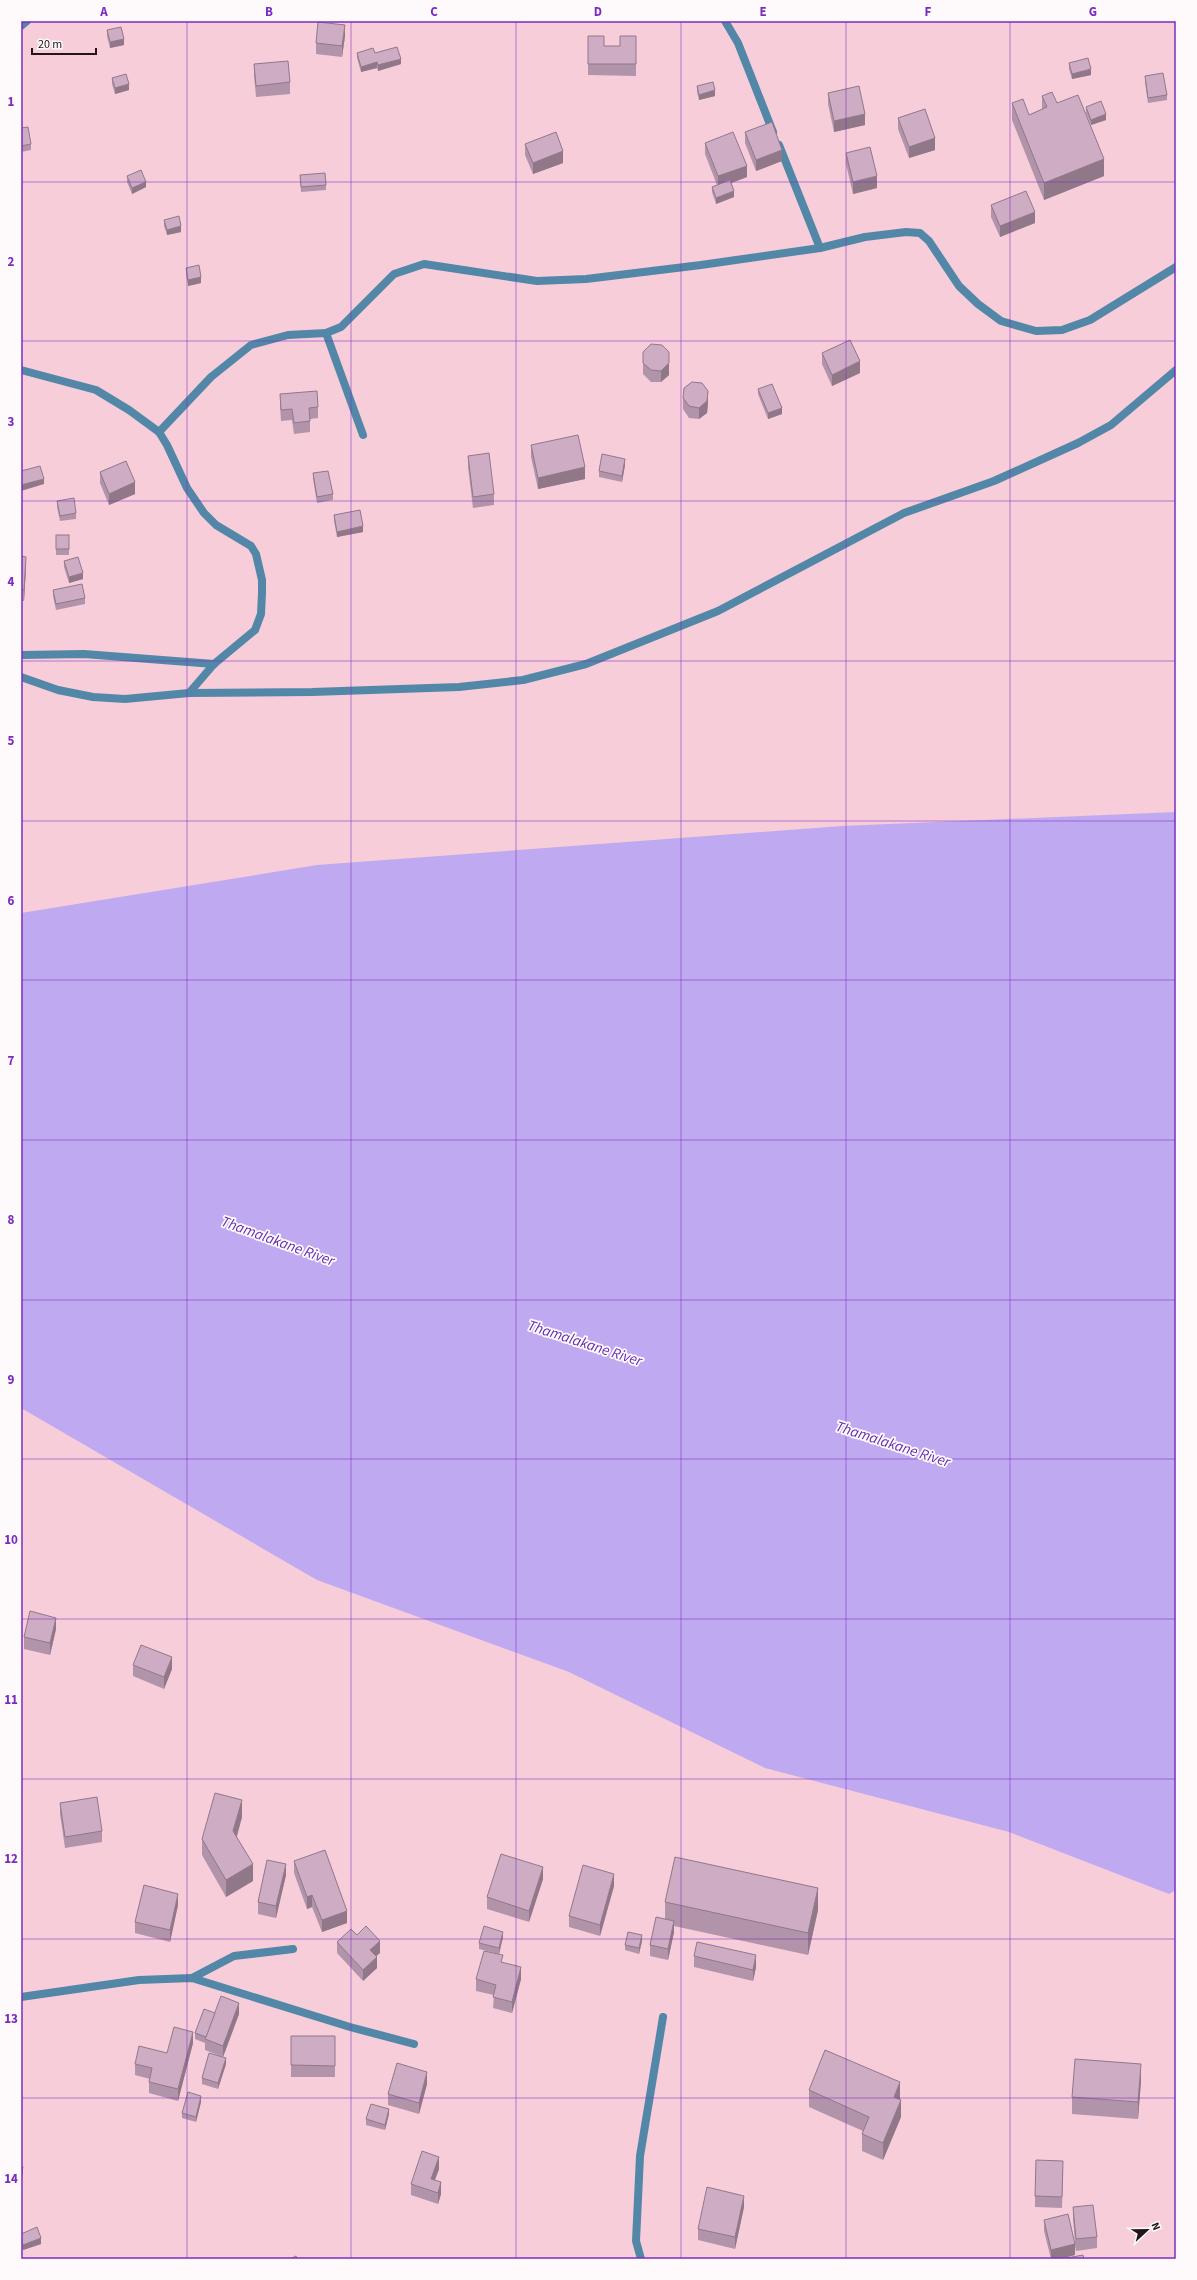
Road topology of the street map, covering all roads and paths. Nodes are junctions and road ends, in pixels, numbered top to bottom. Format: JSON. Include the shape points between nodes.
{"nodes":[{"id":1,"x":27,"y":21,"type":"edge"},
{"id":2,"x":725,"y":21,"type":"edge"},
{"id":3,"x":21,"y":26,"type":"edge"},
{"id":4,"x":820,"y":248,"type":"junction"},
{"id":5,"x":1176,"y":267,"type":"edge"},
{"id":6,"x":326,"y":333,"type":"junction"},
{"id":7,"x":21,"y":370,"type":"edge"},
{"id":8,"x":1176,"y":370,"type":"edge"},
{"id":9,"x":159,"y":432,"type":"junction"},
{"id":10,"x":363,"y":435,"type":"dead end"},
{"id":11,"x":21,"y":655,"type":"edge"},
{"id":12,"x":214,"y":664,"type":"junction"},
{"id":13,"x":21,"y":677,"type":"edge"},
{"id":14,"x":188,"y":693,"type":"junction"},
{"id":15,"x":292,"y":1949,"type":"dead end"},
{"id":16,"x":192,"y":1978,"type":"junction"},
{"id":17,"x":21,"y":1997,"type":"edge"},
{"id":18,"x":663,"y":2017,"type":"dead end"},
{"id":19,"x":414,"y":2044,"type":"dead end"},
{"id":20,"x":642,"y":2259,"type":"edge"}],
"edges":[{"from":1,"to":3,"type":"street"},
{"from":2,"to":4,"type":"street","via":[[738,43]]},
{"from":4,"to":5,"type":"street","via":[[865,237],[906,232],[920,233],[929,241],[959,286],[978,304],[1001,321],[1036,331],[1062,330],[1090,320]]},
{"from":4,"to":6,"type":"street","via":[[586,279],[537,281],[424,264],[394,274],[354,316],[341,327]]},
{"from":6,"to":9,"type":"street","via":[[288,335],[251,345],[210,376]]},
{"from":6,"to":10,"type":"street"},
{"from":7,"to":9,"type":"street","via":[[96,390]]},
{"from":8,"to":14,"type":"street","via":[[1111,425],[1078,443],[994,481],[904,513],[718,611],[586,664],[523,680],[459,687]]},
{"from":9,"to":12,"type":"street","via":[[187,488],[204,513],[216,526],[251,546],[260,563],[261,614],[255,630]]},
{"from":11,"to":12,"type":"street","via":[[84,654]]},
{"from":12,"to":14,"type":"street"},
{"from":13,"to":14,"type":"street","via":[[58,690],[93,697],[125,700]]},
{"from":15,"to":16,"type":"street","via":[[234,1956]]},
{"from":16,"to":17,"type":"street","via":[[138,1980]]},
{"from":16,"to":19,"type":"street"},
{"from":18,"to":20,"type":"street","via":[[640,2156],[636,2241]]}]}
